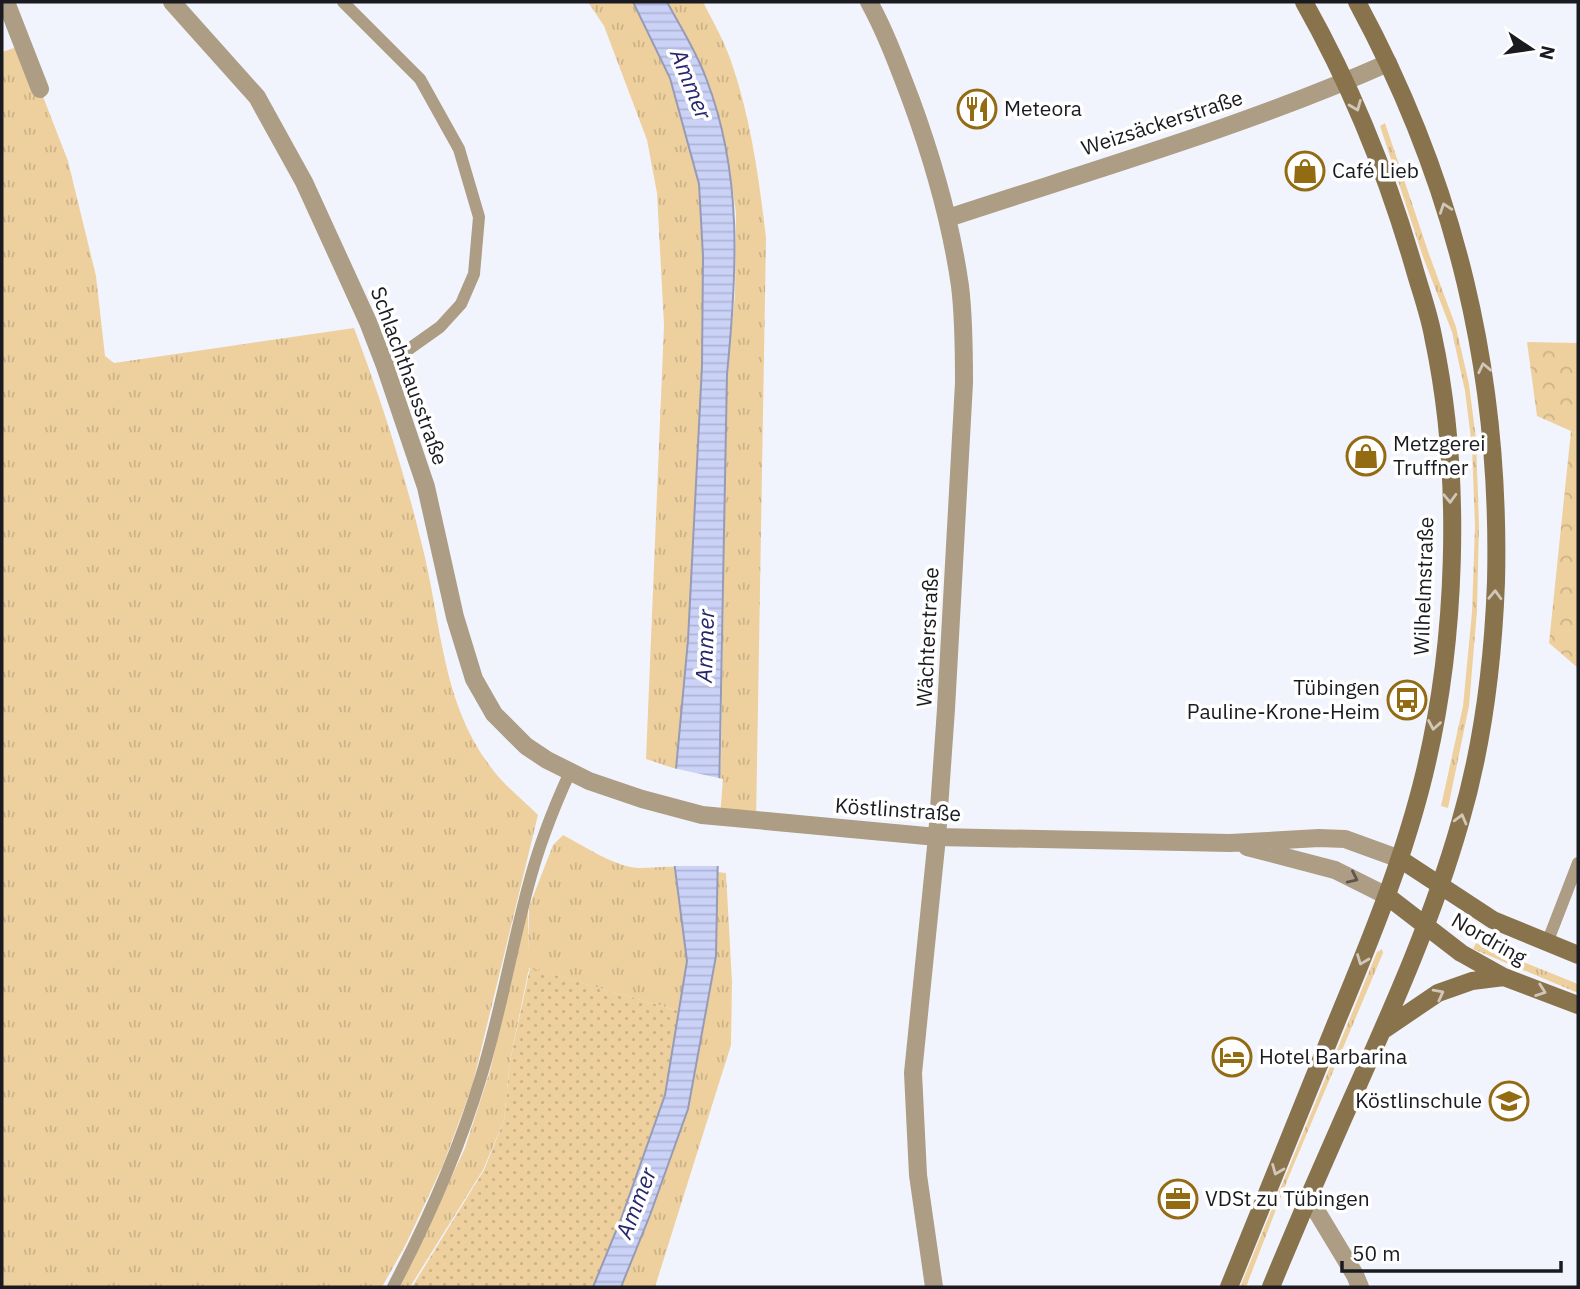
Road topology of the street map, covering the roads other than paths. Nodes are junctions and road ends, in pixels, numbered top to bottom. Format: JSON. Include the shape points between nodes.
{"nodes":[{"id":1,"x":6,"y":2,"type":"edge"},
{"id":2,"x":172,"y":2,"type":"edge"},
{"id":3,"x":344,"y":2,"type":"edge"},
{"id":4,"x":869,"y":2,"type":"edge"},
{"id":5,"x":1304,"y":2,"type":"edge"},
{"id":6,"x":1357,"y":2,"type":"edge"},
{"id":7,"x":1388,"y":63,"type":"junction"},
{"id":8,"x":1346,"y":81,"type":"junction"},
{"id":9,"x":40,"y":89,"type":"dead end"},
{"id":10,"x":948,"y":218,"type":"junction"},
{"id":11,"x":385,"y":366,"type":"junction"},
{"id":12,"x":570,"y":772,"type":"junction"},
{"id":13,"x":937,"y":838,"type":"junction"},
{"id":14,"x":1230,"y":843,"type":"junction"},
{"id":15,"x":1400,"y":859,"type":"junction"},
{"id":16,"x":1578,"y":863,"type":"edge"},
{"id":17,"x":1440,"y":884,"type":"junction"},
{"id":18,"x":1387,"y":896,"type":"junction"},
{"id":19,"x":1425,"y":926,"type":"junction"},
{"id":20,"x":1547,"y":943,"type":"junction"},
{"id":21,"x":1578,"y":955,"type":"edge"},
{"id":22,"x":1504,"y":977,"type":"junction"},
{"id":23,"x":1578,"y":1004,"type":"edge"},
{"id":24,"x":1382,"y":1031,"type":"junction"},
{"id":25,"x":1308,"y":1197,"type":"junction"},
{"id":26,"x":1272,"y":1286,"type":"edge"},
{"id":27,"x":393,"y":1287,"type":"edge"},
{"id":28,"x":934,"y":1287,"type":"edge"},
{"id":29,"x":1229,"y":1287,"type":"edge"},
{"id":30,"x":1360,"y":1287,"type":"edge"}],
"edges":[{"from":1,"to":9,"type":"street"},
{"from":2,"to":11,"type":"street","name":"Schlachthausstraße","via":[[257,97],[304,182]]},
{"from":3,"to":11,"type":"lane","via":[[420,79],[459,149],[479,217],[474,274],[461,304],[440,327]]},
{"from":4,"to":10,"type":"street","name":"Wächterstraße","via":[[886,33],[918,120]]},
{"from":5,"to":8,"type":"main road","name":"Wilhelmstraße"},
{"from":6,"to":7,"type":"main road"},
{"from":7,"to":8,"type":"street","name":"Weizsäckerstraße"},
{"from":17,"to":7,"type":"main road","one_way":true,"via":[[1461,822],[1485,704],[1495,608],[1494,461],[1486,381],[1464,274],[1425,148]]},
{"from":8,"to":10,"type":"street","name":"Weizsäckerstraße","via":[[1223,128]]},
{"from":8,"to":15,"type":"main road","name":"Wilhelmstraße","one_way":true,"via":[[1409,248],[1433,333],[1447,433],[1451,525],[1443,673],[1422,784]]},
{"from":10,"to":13,"type":"street","name":"Wächterstraße","via":[[960,288],[964,383]]},
{"from":11,"to":12,"type":"street","name":"Schlachthausstraße","via":[[426,486],[474,679],[508,730]]},
{"from":12,"to":13,"type":"street","name":"Köstlinstraße","via":[[702,815]]},
{"from":12,"to":27,"type":"lane","via":[[528,884],[472,1107],[442,1185]]},
{"from":13,"to":14,"type":"street","name":"Köstlinstraße"},
{"from":13,"to":28,"type":"street","name":"Wächterstraße","via":[[913,1073],[918,1175]]},
{"from":14,"to":15,"type":"street","name":"Köstlinstraße","via":[[1345,839]]},
{"from":14,"to":18,"type":"street","name":"Köstlinstraße","one_way":true,"via":[[1335,870]]},
{"from":15,"to":17,"type":"main road","name":"Nordring"},
{"from":15,"to":18,"type":"main road","name":"Wilhelmstraße"},
{"from":16,"to":20,"type":"lane"},
{"from":17,"to":19,"type":"main road"},
{"from":17,"to":20,"type":"main road","name":"Nordring","via":[[1493,920]]},
{"from":18,"to":19,"type":"main road","name":"Nordring"},
{"from":18,"to":29,"type":"main road","name":"Wilhelmstraße","one_way":true},
{"from":19,"to":22,"type":"main road","name":"Nordring"},
{"from":19,"to":24,"type":"main road"},
{"from":20,"to":21,"type":"main road","name":"Nordring"},
{"from":22,"to":23,"type":"main road","name":"Nordring","one_way":true},
{"from":24,"to":22,"type":"main road","one_way":true,"via":[[1438,993],[1472,981]]},
{"from":24,"to":25,"type":"main road"},
{"from":25,"to":26,"type":"main road"},
{"from":25,"to":30,"type":"street"}]}
